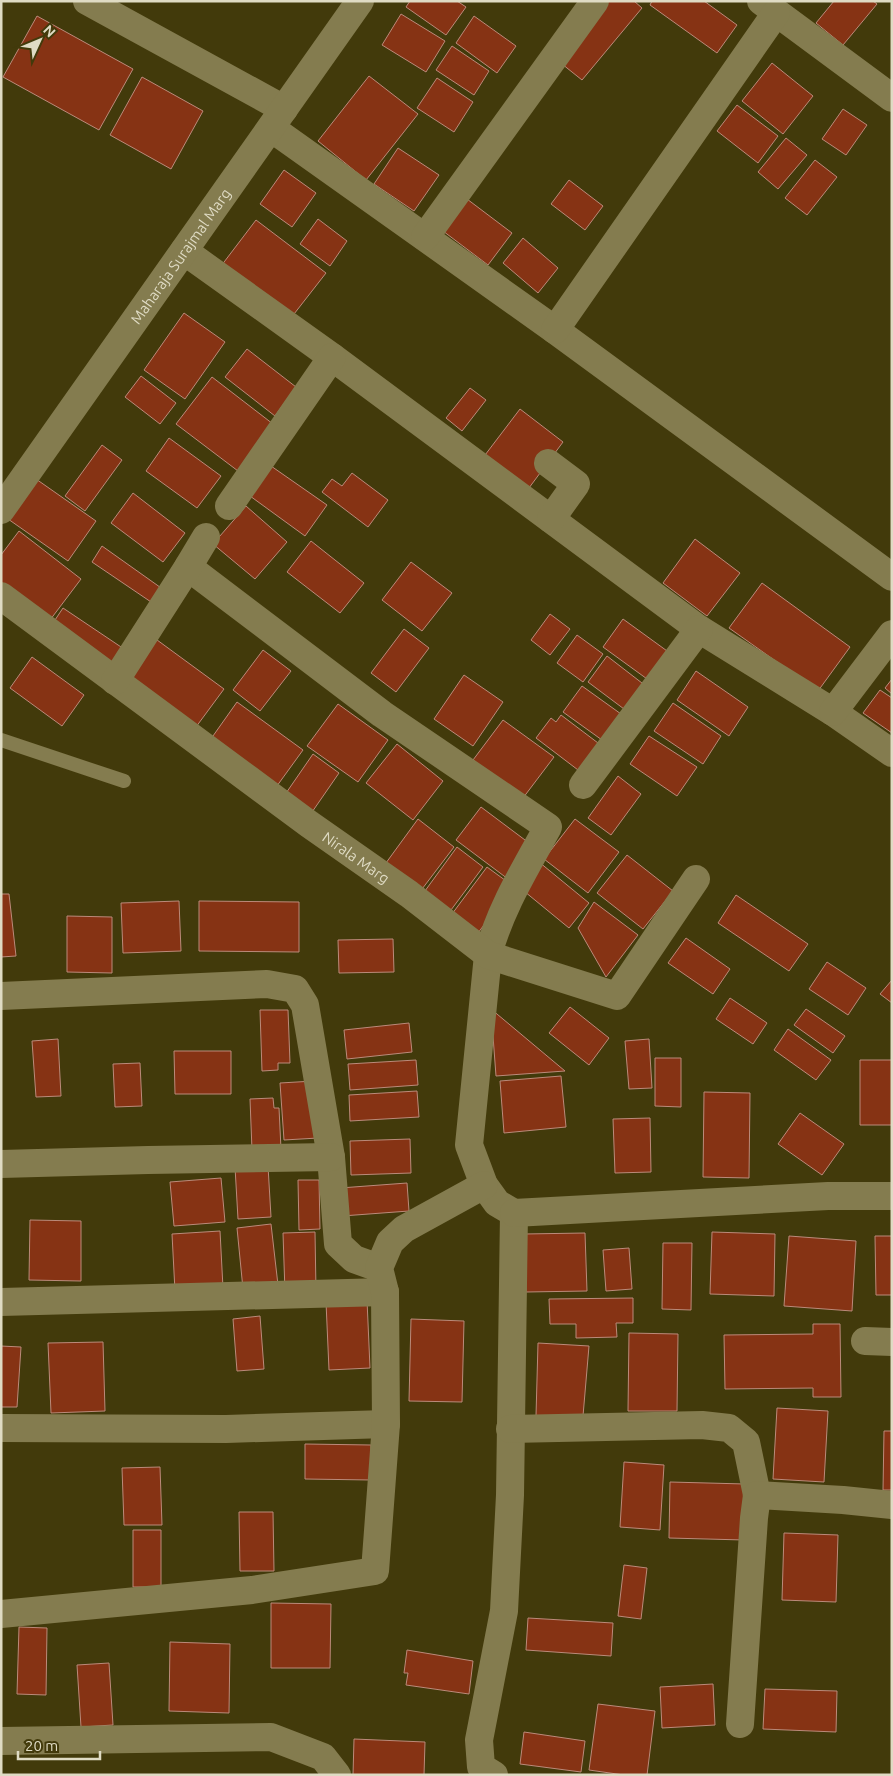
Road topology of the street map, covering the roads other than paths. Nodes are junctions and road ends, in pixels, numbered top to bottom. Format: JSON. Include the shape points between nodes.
{"nodes":[{"id":1,"x":87,"y":1,"type":"edge"},
{"id":2,"x":360,"y":1,"type":"edge"},
{"id":3,"x":595,"y":1,"type":"edge"},
{"id":4,"x":768,"y":7,"type":"edge"},
{"id":5,"x":892,"y":98,"type":"edge"},
{"id":6,"x":278,"y":118,"type":"junction"},
{"id":7,"x":425,"y":237,"type":"junction"},
{"id":8,"x":184,"y":251,"type":"junction"},
{"id":9,"x":555,"y":330,"type":"junction"},
{"id":10,"x":332,"y":357,"type":"junction"},
{"id":11,"x":548,"y":463,"type":"dead end"},
{"id":12,"x":229,"y":506,"type":"dead end"},
{"id":13,"x":1,"y":510,"type":"edge"},
{"id":14,"x":551,"y":519,"type":"junction"},
{"id":15,"x":206,"y":537,"type":"dead end"},
{"id":16,"x":188,"y":567,"type":"junction"},
{"id":17,"x":892,"y":577,"type":"edge"},
{"id":18,"x":1,"y":596,"type":"edge"},
{"id":19,"x":699,"y":629,"type":"junction"},
{"id":20,"x":892,"y":634,"type":"edge"},
{"id":21,"x":115,"y":682,"type":"junction"},
{"id":22,"x":833,"y":712,"type":"junction"},
{"id":23,"x":1,"y":740,"type":"edge"},
{"id":24,"x":892,"y":753,"type":"edge"},
{"id":25,"x":124,"y":781,"type":"dead end"},
{"id":26,"x":583,"y":785,"type":"dead end"},
{"id":27,"x":696,"y":879,"type":"dead end"},
{"id":28,"x":488,"y":955,"type":"junction"},
{"id":29,"x":1,"y":996,"type":"edge"},
{"id":30,"x":331,"y":1157,"type":"junction"},
{"id":31,"x":1,"y":1164,"type":"edge"},
{"id":32,"x":484,"y":1185,"type":"junction"},
{"id":33,"x":892,"y":1196,"type":"edge"},
{"id":34,"x":514,"y":1213,"type":"junction"},
{"id":35,"x":382,"y":1280,"type":"junction"},
{"id":36,"x":1,"y":1302,"type":"edge"},
{"id":37,"x":386,"y":1424,"type":"junction"},
{"id":38,"x":1,"y":1428,"type":"edge"},
{"id":39,"x":510,"y":1429,"type":"junction"},
{"id":40,"x":757,"y":1495,"type":"junction"},
{"id":41,"x":892,"y":1505,"type":"edge"},
{"id":42,"x":1,"y":1614,"type":"edge"},
{"id":43,"x":740,"y":1724,"type":"dead end"},
{"id":44,"x":1,"y":1741,"type":"edge"},
{"id":45,"x":322,"y":1769,"type":"edge"},
{"id":46,"x":494,"y":1775,"type":"edge"}],
"edges":[{"from":1,"to":6,"type":"street"},
{"from":2,"to":6,"type":"street","name":"Maharaja Surajmal Marg"},
{"from":3,"to":7,"type":"street"},
{"from":4,"to":5,"type":"street"},
{"from":4,"to":9,"type":"street"},
{"from":6,"to":7,"type":"street"},
{"from":6,"to":8,"type":"street","name":"Maharaja Surajmal Marg"},
{"from":7,"to":9,"type":"street"},
{"from":8,"to":10,"type":"street"},
{"from":8,"to":13,"type":"street","name":"Maharaja Surajmal Marg"},
{"from":9,"to":17,"type":"street"},
{"from":10,"to":12,"type":"street"},
{"from":10,"to":14,"type":"street"},
{"from":11,"to":14,"type":"street","via":[[576,484]]},
{"from":14,"to":19,"type":"street"},
{"from":15,"to":16,"type":"street"},
{"from":16,"to":21,"type":"street"},
{"from":16,"to":28,"type":"street","via":[[382,714],[548,827],[504,908]]},
{"from":18,"to":21,"type":"street","name":"Nirala Marg"},
{"from":19,"to":22,"type":"street"},
{"from":19,"to":26,"type":"street"},
{"from":20,"to":22,"type":"street"},
{"from":21,"to":28,"type":"street","name":"Nirala Marg","via":[[409,894]]},
{"from":22,"to":24,"type":"street"},
{"from":23,"to":25,"type":"lane"},
{"from":27,"to":28,"type":"street","name":"Nirala Marg","via":[[617,996]]},
{"from":28,"to":32,"type":"street","via":[[469,1145]]},
{"from":29,"to":30,"type":"street","via":[[267,984],[295,989],[305,1005]]},
{"from":30,"to":31,"type":"street"},
{"from":30,"to":35,"type":"street","via":[[338,1244]]},
{"from":32,"to":34,"type":"street","via":[[497,1204]]},
{"from":32,"to":35,"type":"street","via":[[404,1229],[390,1242]]},
{"from":33,"to":34,"type":"street","via":[[828,1196]]},
{"from":34,"to":39,"type":"street"},
{"from":35,"to":36,"type":"street"},
{"from":35,"to":37,"type":"street"},
{"from":37,"to":38,"type":"street","via":[[226,1429]]},
{"from":37,"to":42,"type":"street","via":[[375,1571],[252,1590]]},
{"from":39,"to":40,"type":"street","via":[[702,1425],[729,1428],[746,1442]]},
{"from":39,"to":46,"type":"street","via":[[504,1611],[479,1740],[481,1767]]},
{"from":40,"to":41,"type":"street"},
{"from":40,"to":43,"type":"street"},
{"from":44,"to":45,"type":"street","via":[[271,1737]]}]}
